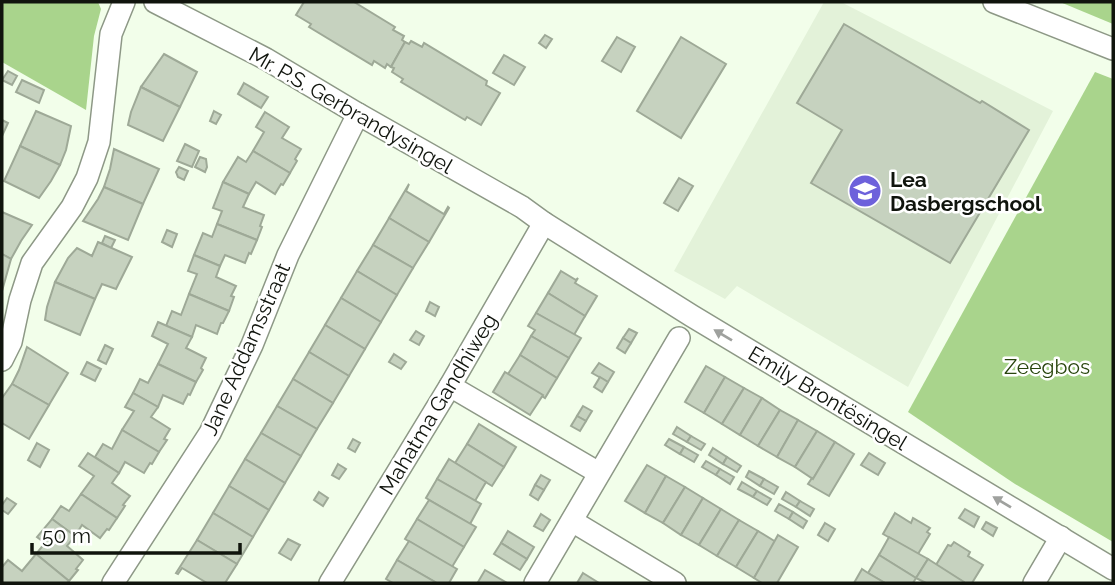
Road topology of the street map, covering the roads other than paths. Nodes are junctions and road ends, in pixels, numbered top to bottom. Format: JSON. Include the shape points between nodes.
{"nodes":[{"id":1,"x":124,"y":2,"type":"edge"},
{"id":2,"x":155,"y":2,"type":"edge"},
{"id":3,"x":994,"y":2,"type":"edge"},
{"id":4,"x":1113,"y":49,"type":"edge"},
{"id":5,"x":358,"y":114,"type":"junction"},
{"id":6,"x":544,"y":223,"type":"junction"},
{"id":7,"x":679,"y":338,"type":"dead end"},
{"id":8,"x":2,"y":360,"type":"edge"},
{"id":9,"x":450,"y":386,"type":"junction"},
{"id":10,"x":599,"y":474,"type":"junction"},
{"id":11,"x":572,"y":521,"type":"junction"},
{"id":12,"x":1060,"y":537,"type":"junction"},
{"id":13,"x":1113,"y":569,"type":"edge"},
{"id":14,"x":122,"y":580,"type":"edge"},
{"id":15,"x":330,"y":583,"type":"edge"},
{"id":16,"x":535,"y":583,"type":"edge"},
{"id":17,"x":675,"y":583,"type":"edge"},
{"id":18,"x":1034,"y":583,"type":"edge"}],
"edges":[{"from":1,"to":8,"type":"street","via":[[111,34],[99,142],[87,178],[32,263]]},
{"from":2,"to":5,"type":"street","name":"Mr. P.S. Gerbrandysingel","via":[[266,59]]},
{"from":3,"to":4,"type":"street"},
{"from":5,"to":6,"type":"street","name":"Mr. P.S. Gerbrandysingel"},
{"from":5,"to":14,"type":"street","name":"Jane Addamsstraat","via":[[288,256],[211,433]]},
{"from":6,"to":9,"type":"street","name":"Mahatma Gandhiweg"},
{"from":12,"to":6,"type":"street","name":"Emily Brontësingel","one_way":true},
{"from":7,"to":10,"type":"street"},
{"from":9,"to":10,"type":"street"},
{"from":9,"to":15,"type":"street","name":"Mahatma Gandhiweg"},
{"from":10,"to":11,"type":"street"},
{"from":11,"to":16,"type":"street"},
{"from":11,"to":17,"type":"street"},
{"from":12,"to":13,"type":"street","name":"Emily Brontësingel"},
{"from":12,"to":18,"type":"street"}]}
